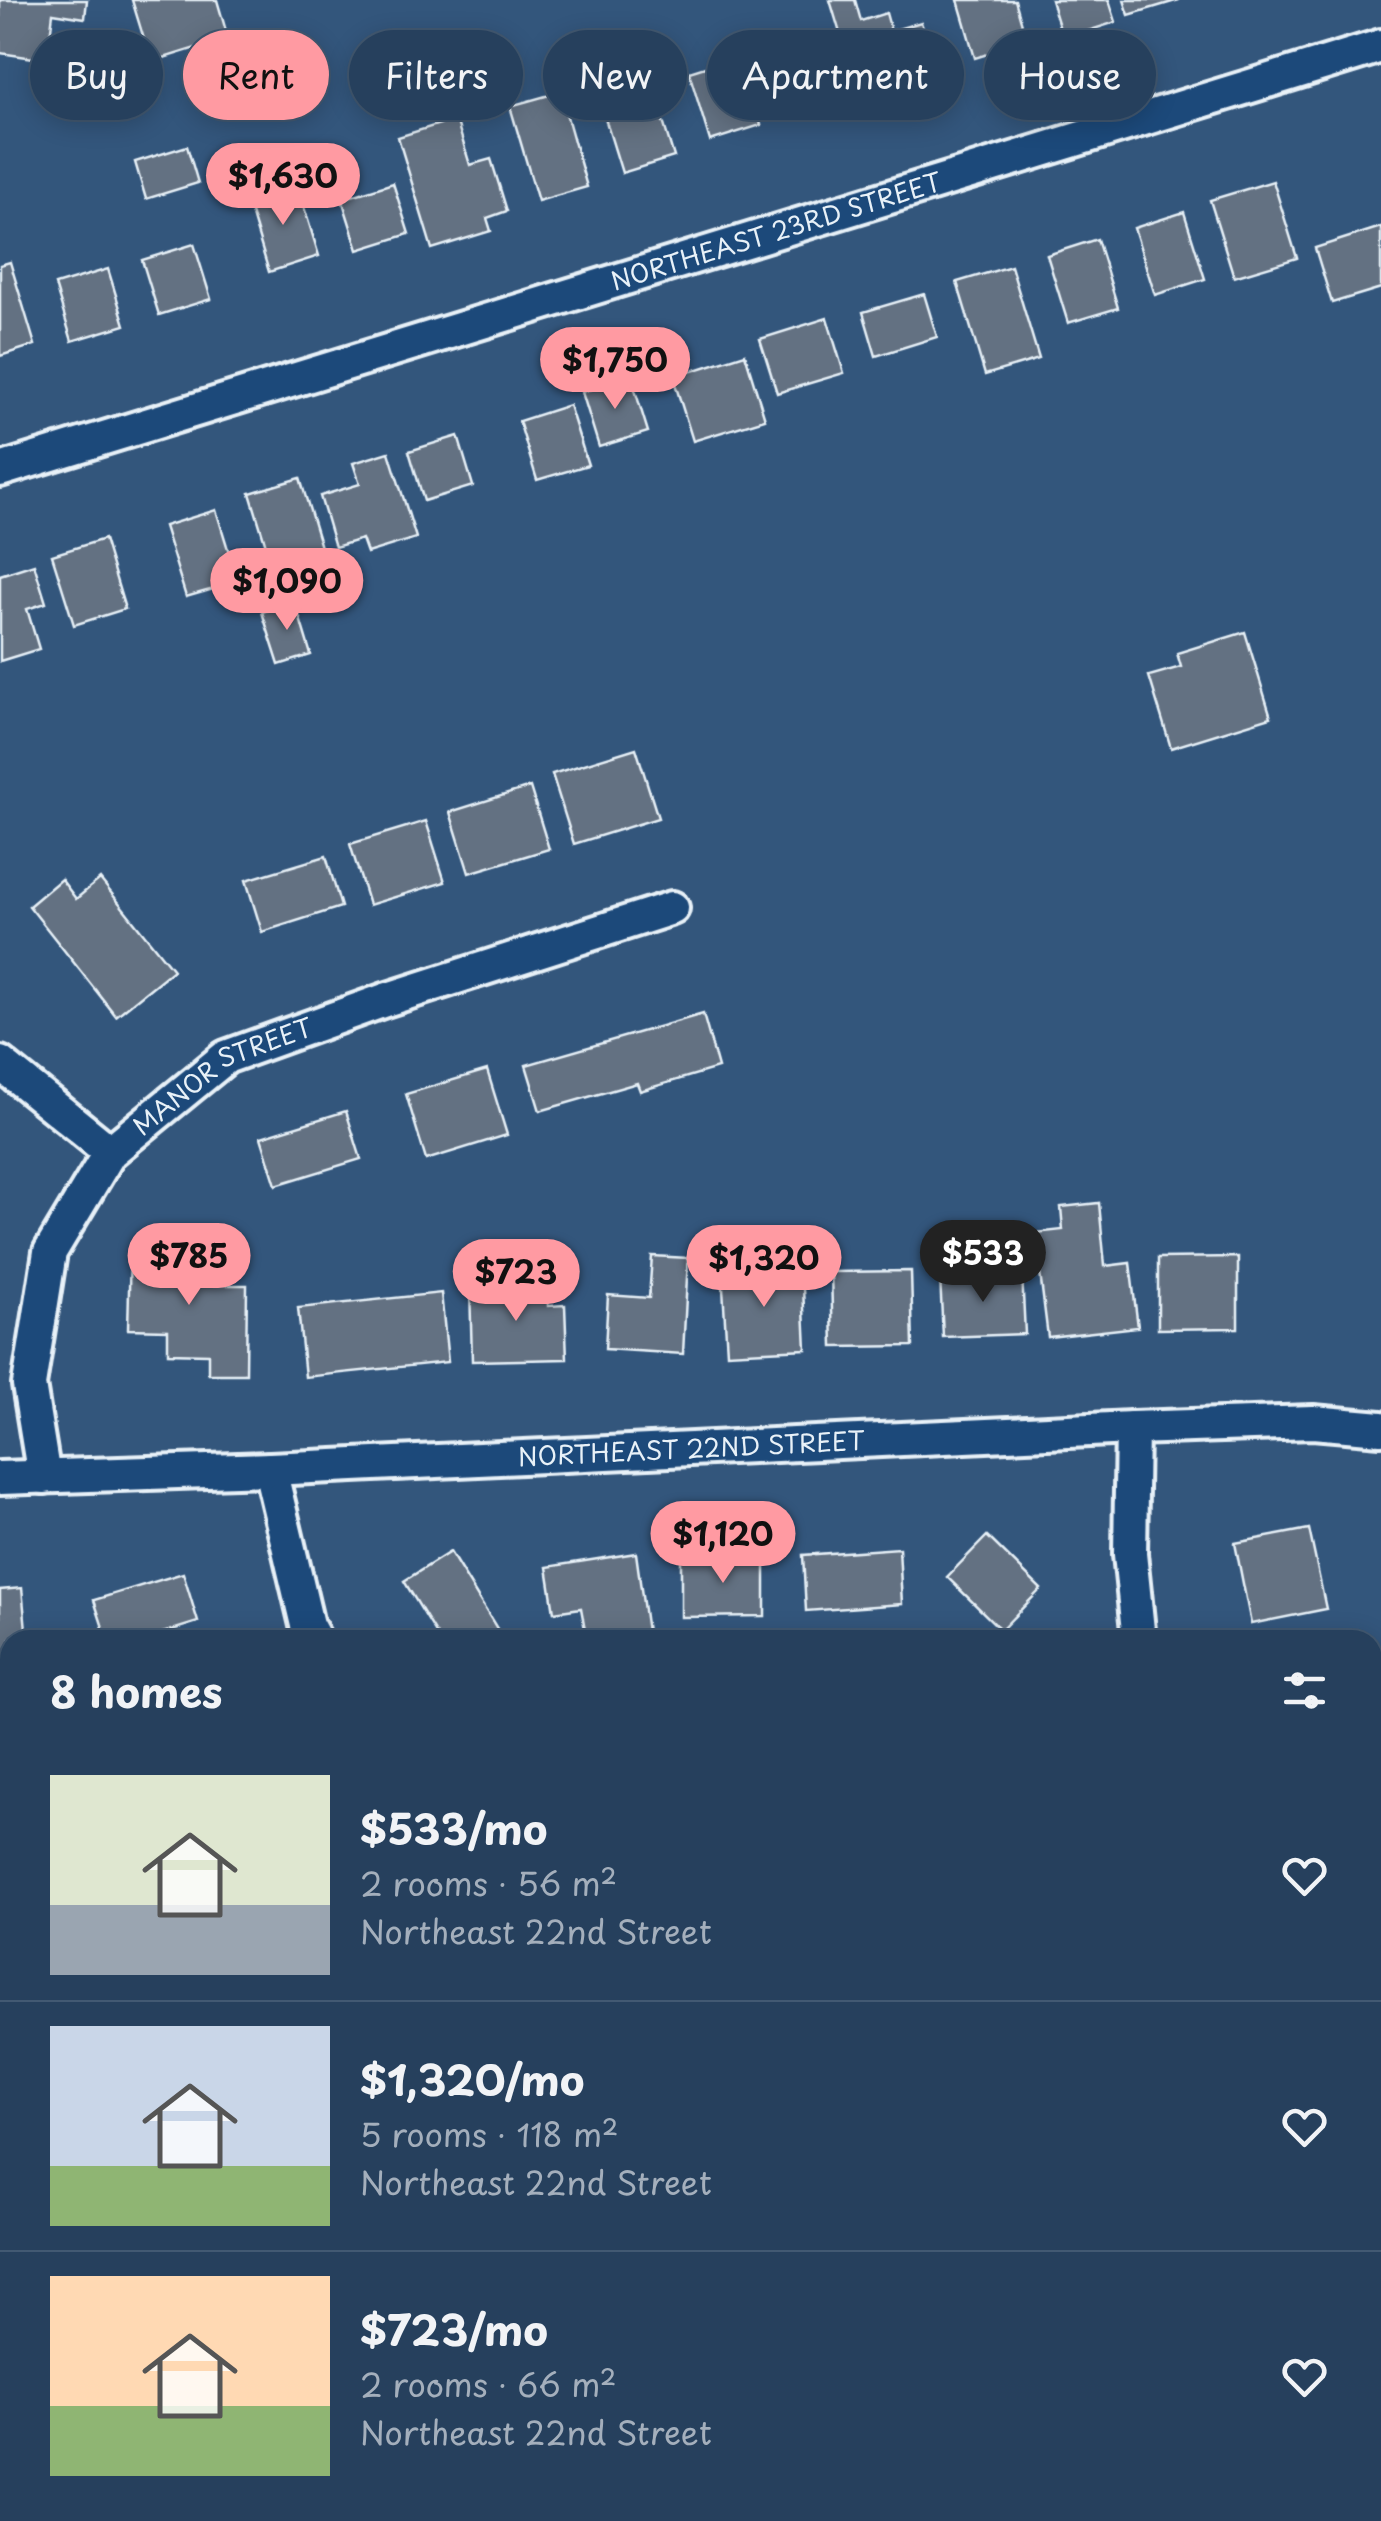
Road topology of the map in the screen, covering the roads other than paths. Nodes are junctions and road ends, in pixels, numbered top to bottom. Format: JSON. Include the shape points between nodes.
{"nodes":[{"id":1,"x":1381,"y":46,"type":"edge"},
{"id":2,"x":0,"y":470,"type":"edge"},
{"id":3,"x":672,"y":908,"type":"dead end"},
{"id":4,"x":0,"y":1064,"type":"edge"},
{"id":5,"x":110,"y":1152,"type":"junction"},
{"id":6,"x":1132,"y":1428,"type":"junction"},
{"id":7,"x":1381,"y":1428,"type":"edge"},
{"id":8,"x":270,"y":1469,"type":"junction"},
{"id":9,"x":44,"y":1477,"type":"junction"},
{"id":10,"x":0,"y":1478,"type":"edge"},
{"id":11,"x":310,"y":1630,"type":"edge"},
{"id":12,"x":1138,"y":1630,"type":"edge"}],
"edges":[{"from":1,"to":2,"type":"street","name":"NORTHEAST 23RD STREET"},
{"from":3,"to":5,"type":"street","name":"MANOR STREET","via":[[226,1057]]},
{"from":4,"to":5,"type":"street"},
{"from":5,"to":9,"type":"street","name":"MANOR STREET","via":[[50,1252],[30,1385]]},
{"from":6,"to":7,"type":"street","name":"NORTHEAST 22ND STREET","via":[[1313,1422]]},
{"from":6,"to":8,"type":"street","name":"NORTHEAST 22ND STREET"},
{"from":6,"to":12,"type":"street","via":[[1130,1554]]},
{"from":8,"to":9,"type":"street","name":"NORTHEAST 22ND STREET"},
{"from":8,"to":11,"type":"street"},
{"from":9,"to":10,"type":"street","name":"NORTHEAST 22ND STREET"}]}
